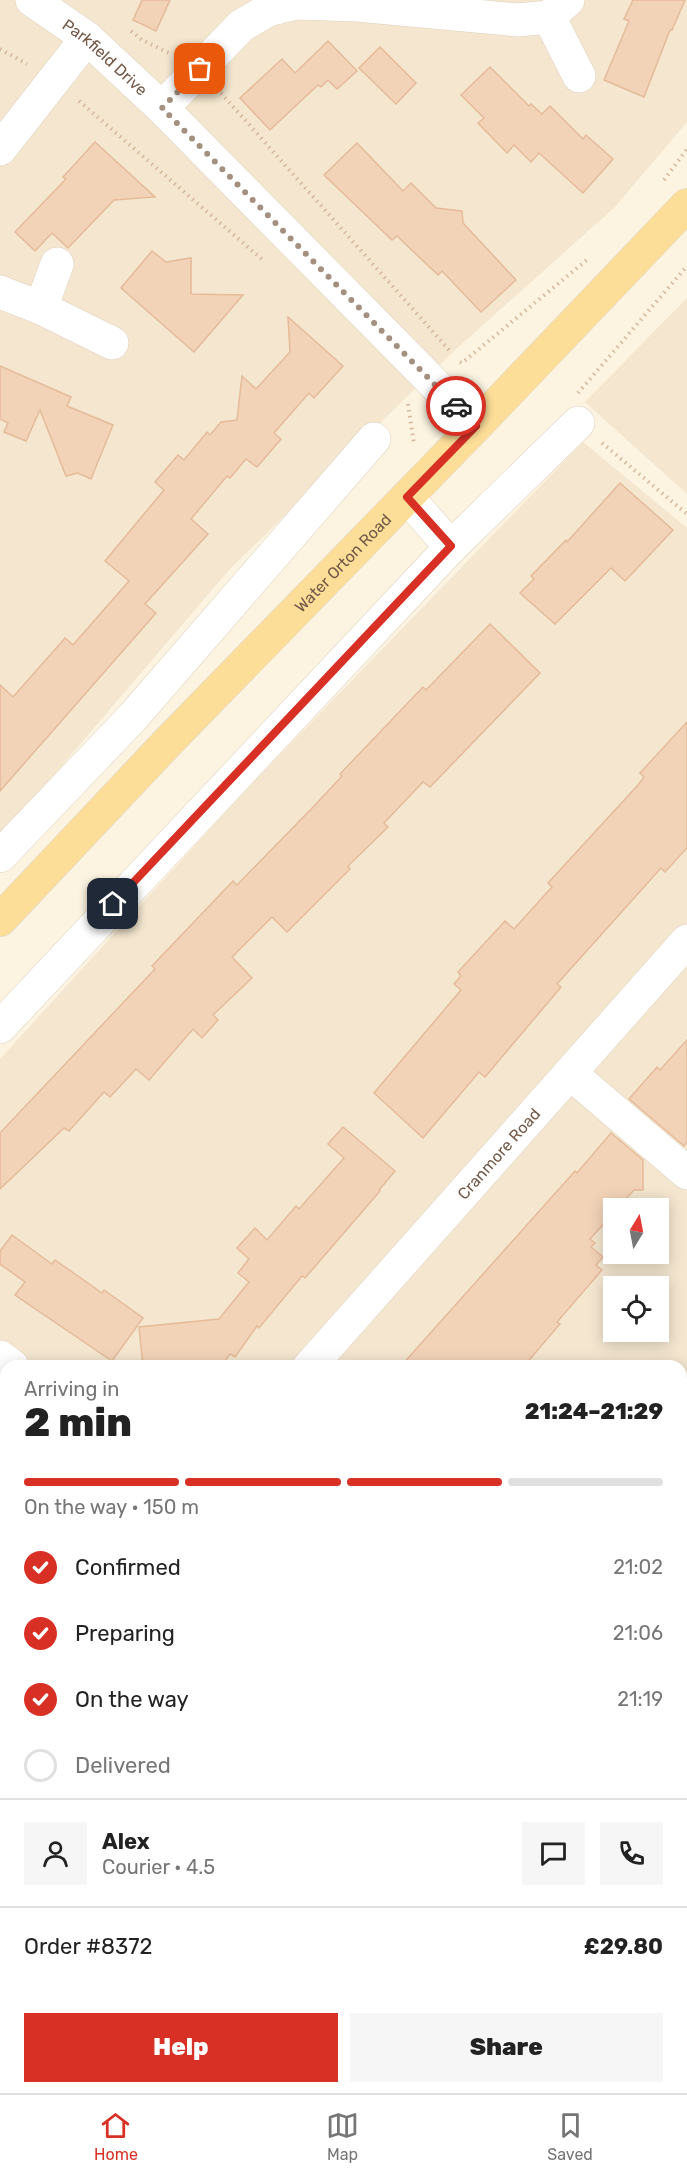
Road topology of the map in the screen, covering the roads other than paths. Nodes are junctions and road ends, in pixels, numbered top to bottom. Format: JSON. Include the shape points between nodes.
{"nodes":[{"id":1,"x":32,"y":0,"type":"edge"},
{"id":2,"x":267,"y":5,"type":"edge"},
{"id":3,"x":559,"y":8,"type":"edge"},
{"id":4,"x":87,"y":38,"type":"junction"},
{"id":5,"x":579,"y":76,"type":"dead end"},
{"id":6,"x":162,"y":108,"type":"junction"},
{"id":7,"x":0,"y":149,"type":"edge"},
{"id":8,"x":687,"y":205,"type":"edge"},
{"id":9,"x":57,"y":264,"type":"dead end"},
{"id":10,"x":0,"y":291,"type":"edge"},
{"id":11,"x":41,"y":308,"type":"junction"},
{"id":12,"x":112,"y":343,"type":"dead end"},
{"id":13,"x":578,"y":423,"type":"road end"},
{"id":14,"x":476,"y":426,"type":"junction"},
{"id":15,"x":374,"y":439,"type":"dead end"},
{"id":16,"x":414,"y":490,"type":"junction"},
{"id":17,"x":451,"y":546,"type":"junction"},
{"id":18,"x":132,"y":718,"type":"junction"},
{"id":19,"x":168,"y":742,"type":"junction"},
{"id":20,"x":0,"y":856,"type":"edge"},
{"id":21,"x":0,"y":917,"type":"edge"},
{"id":22,"x":687,"y":941,"type":"edge"},
{"id":23,"x":0,"y":1027,"type":"edge"},
{"id":24,"x":570,"y":1073,"type":"junction"},
{"id":25,"x":687,"y":1173,"type":"edge"},
{"id":26,"x":315,"y":1360,"type":"edge"}],
"edges":[{"from":1,"to":4,"type":"street","name":"Parkfield Drive"},
{"from":2,"to":3,"type":"street","via":[[357,5],[518,20]]},
{"from":2,"to":6,"type":"street","via":[[241,26]]},
{"from":3,"to":5,"type":"street"},
{"from":4,"to":6,"type":"street","name":"Parkfield Drive"},
{"from":4,"to":7,"type":"street"},
{"from":6,"to":14,"type":"street","name":"Parkfield Drive"},
{"from":8,"to":14,"type":"main road","name":"Water Orton Road"},
{"from":9,"to":11,"type":"street"},
{"from":10,"to":11,"type":"street"},
{"from":11,"to":12,"type":"street"},
{"from":13,"to":17,"type":"street"},
{"from":14,"to":16,"type":"main road","name":"Water Orton Road"},
{"from":15,"to":18,"type":"street"},
{"from":16,"to":17,"type":"street"},
{"from":16,"to":19,"type":"main road","name":"Water Orton Road"},
{"from":17,"to":23,"type":"street"},
{"from":18,"to":19,"type":"street"},
{"from":18,"to":20,"type":"street"},
{"from":19,"to":21,"type":"main road","name":"Water Orton Road"},
{"from":22,"to":24,"type":"street","name":"Cranmore Road"},
{"from":24,"to":25,"type":"street"},
{"from":24,"to":26,"type":"street","name":"Cranmore Road"}]}
